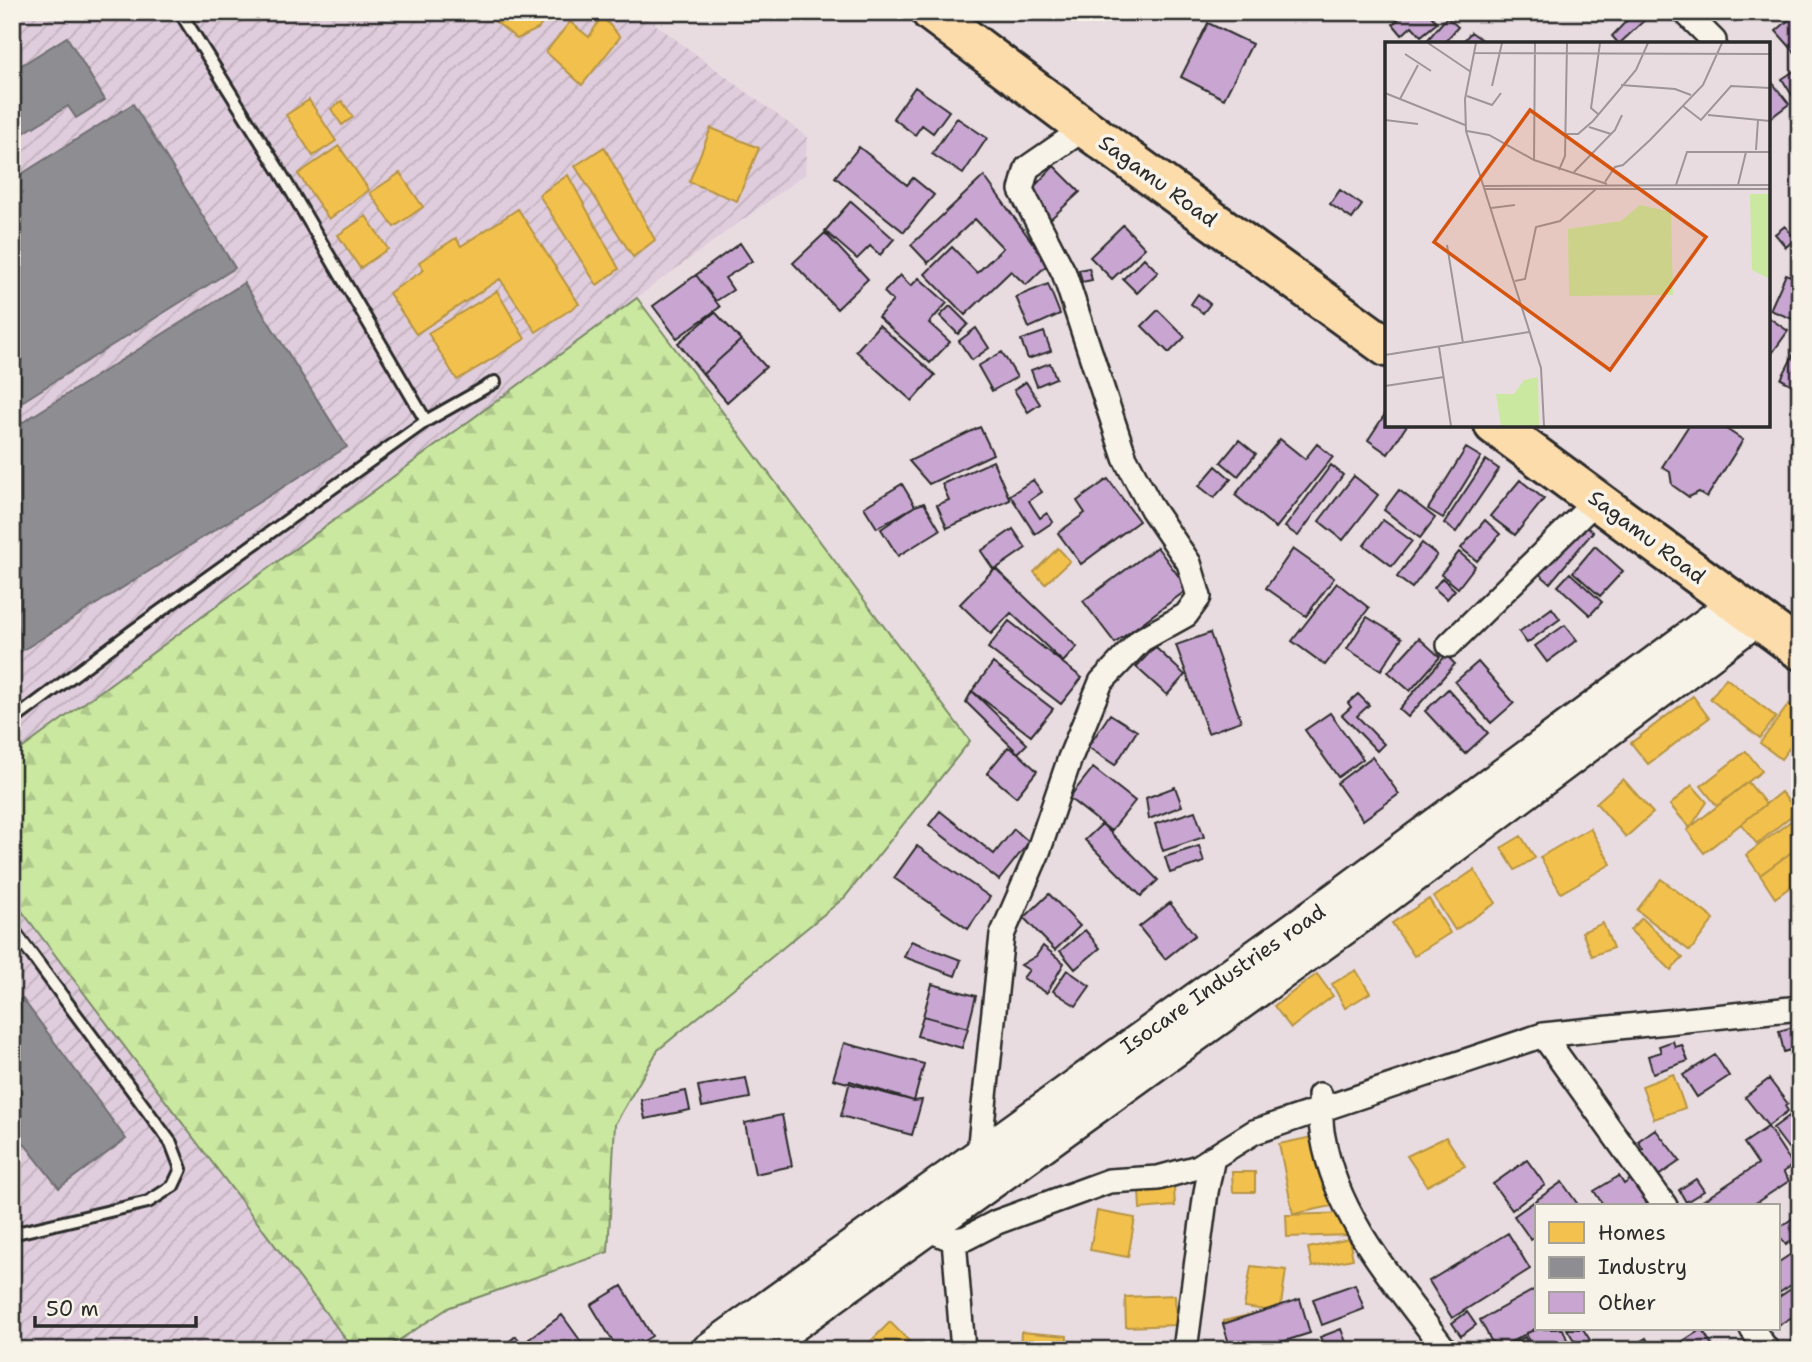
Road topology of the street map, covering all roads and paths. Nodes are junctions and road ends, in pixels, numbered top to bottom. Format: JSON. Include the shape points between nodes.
{"nodes":[{"id":1,"x":180,"y":12,"type":"edge"},
{"id":2,"x":931,"y":12,"type":"edge"},
{"id":3,"x":1685,"y":12,"type":"edge"},
{"id":4,"x":1714,"y":41,"type":"dead end"},
{"id":5,"x":1085,"y":128,"type":"junction"},
{"id":6,"x":1385,"y":346,"type":"edge"},
{"id":7,"x":495,"y":382,"type":"dead end"},
{"id":8,"x":426,"y":421,"type":"junction"},
{"id":9,"x":1497,"y":427,"type":"edge"},
{"id":10,"x":1597,"y":500,"type":"junction"},
{"id":11,"x":1746,"y":610,"type":"junction"},
{"id":12,"x":1449,"y":645,"type":"dead end"},
{"id":13,"x":1800,"y":650,"type":"edge"},
{"id":14,"x":12,"y":721,"type":"edge"},
{"id":15,"x":1344,"y":911,"type":"junction"},
{"id":16,"x":12,"y":928,"type":"edge"},
{"id":17,"x":1800,"y":1008,"type":"edge"},
{"id":18,"x":1544,"y":1035,"type":"junction"},
{"id":19,"x":1320,"y":1102,"type":"junction"},
{"id":20,"x":979,"y":1153,"type":"junction"},
{"id":21,"x":1213,"y":1157,"type":"junction"},
{"id":22,"x":1664,"y":1204,"type":"edge"},
{"id":23,"x":12,"y":1234,"type":"edge"},
{"id":24,"x":940,"y":1235,"type":"junction"},
{"id":25,"x":1753,"y":1330,"type":"edge"},
{"id":26,"x":708,"y":1350,"type":"edge"},
{"id":27,"x":759,"y":1350,"type":"edge"},
{"id":28,"x":963,"y":1350,"type":"edge"},
{"id":29,"x":1185,"y":1350,"type":"edge"},
{"id":30,"x":1445,"y":1350,"type":"edge"},
{"id":31,"x":1767,"y":1350,"type":"edge"}],
"edges":[{"from":1,"to":8,"type":"lane"},
{"from":2,"to":5,"type":"highway","name":"Sagamu Road"},
{"from":3,"to":4,"type":"street"},
{"from":5,"to":6,"type":"highway","name":"Sagamu Road"},
{"from":5,"to":20,"type":"street","via":[[1027,167],[1021,190],[1064,273],[1125,458],[1189,563],[1199,597],[1186,615],[1141,640],[1101,682],[1070,758],[1038,852],[1002,935]]},
{"from":7,"to":8,"type":"lane"},
{"from":8,"to":14,"type":"lane"},
{"from":9,"to":10,"type":"highway","name":"Sagamu Road"},
{"from":10,"to":11,"type":"highway","name":"Sagamu Road"},
{"from":10,"to":12,"type":"street"},
{"from":11,"to":13,"type":"highway","name":"Sagamu Road"},
{"from":11,"to":15,"type":"street","name":"Isocare Industries road"},
{"from":15,"to":20,"type":"street","name":"Isocare Industries road"},
{"from":15,"to":24,"type":"street","name":"Isocare Industries road","via":[[1018,1161]]},
{"from":16,"to":23,"type":"lane","via":[[171,1143],[181,1170],[173,1186],[148,1202]]},
{"from":17,"to":18,"type":"street"},
{"from":18,"to":19,"type":"street"},
{"from":18,"to":22,"type":"street"},
{"from":19,"to":21,"type":"street"},
{"from":19,"to":30,"type":"street","via":[[1325,1147],[1353,1221]]},
{"from":20,"to":26,"type":"street","name":"Isocare Industries road"},
{"from":21,"to":24,"type":"street","via":[[1198,1167],[1158,1178],[1109,1181],[966,1238]]},
{"from":21,"to":29,"type":"street"},
{"from":24,"to":27,"type":"street","name":"Isocare Industries road"},
{"from":24,"to":28,"type":"street"},
{"from":25,"to":31,"type":"street"}]}
